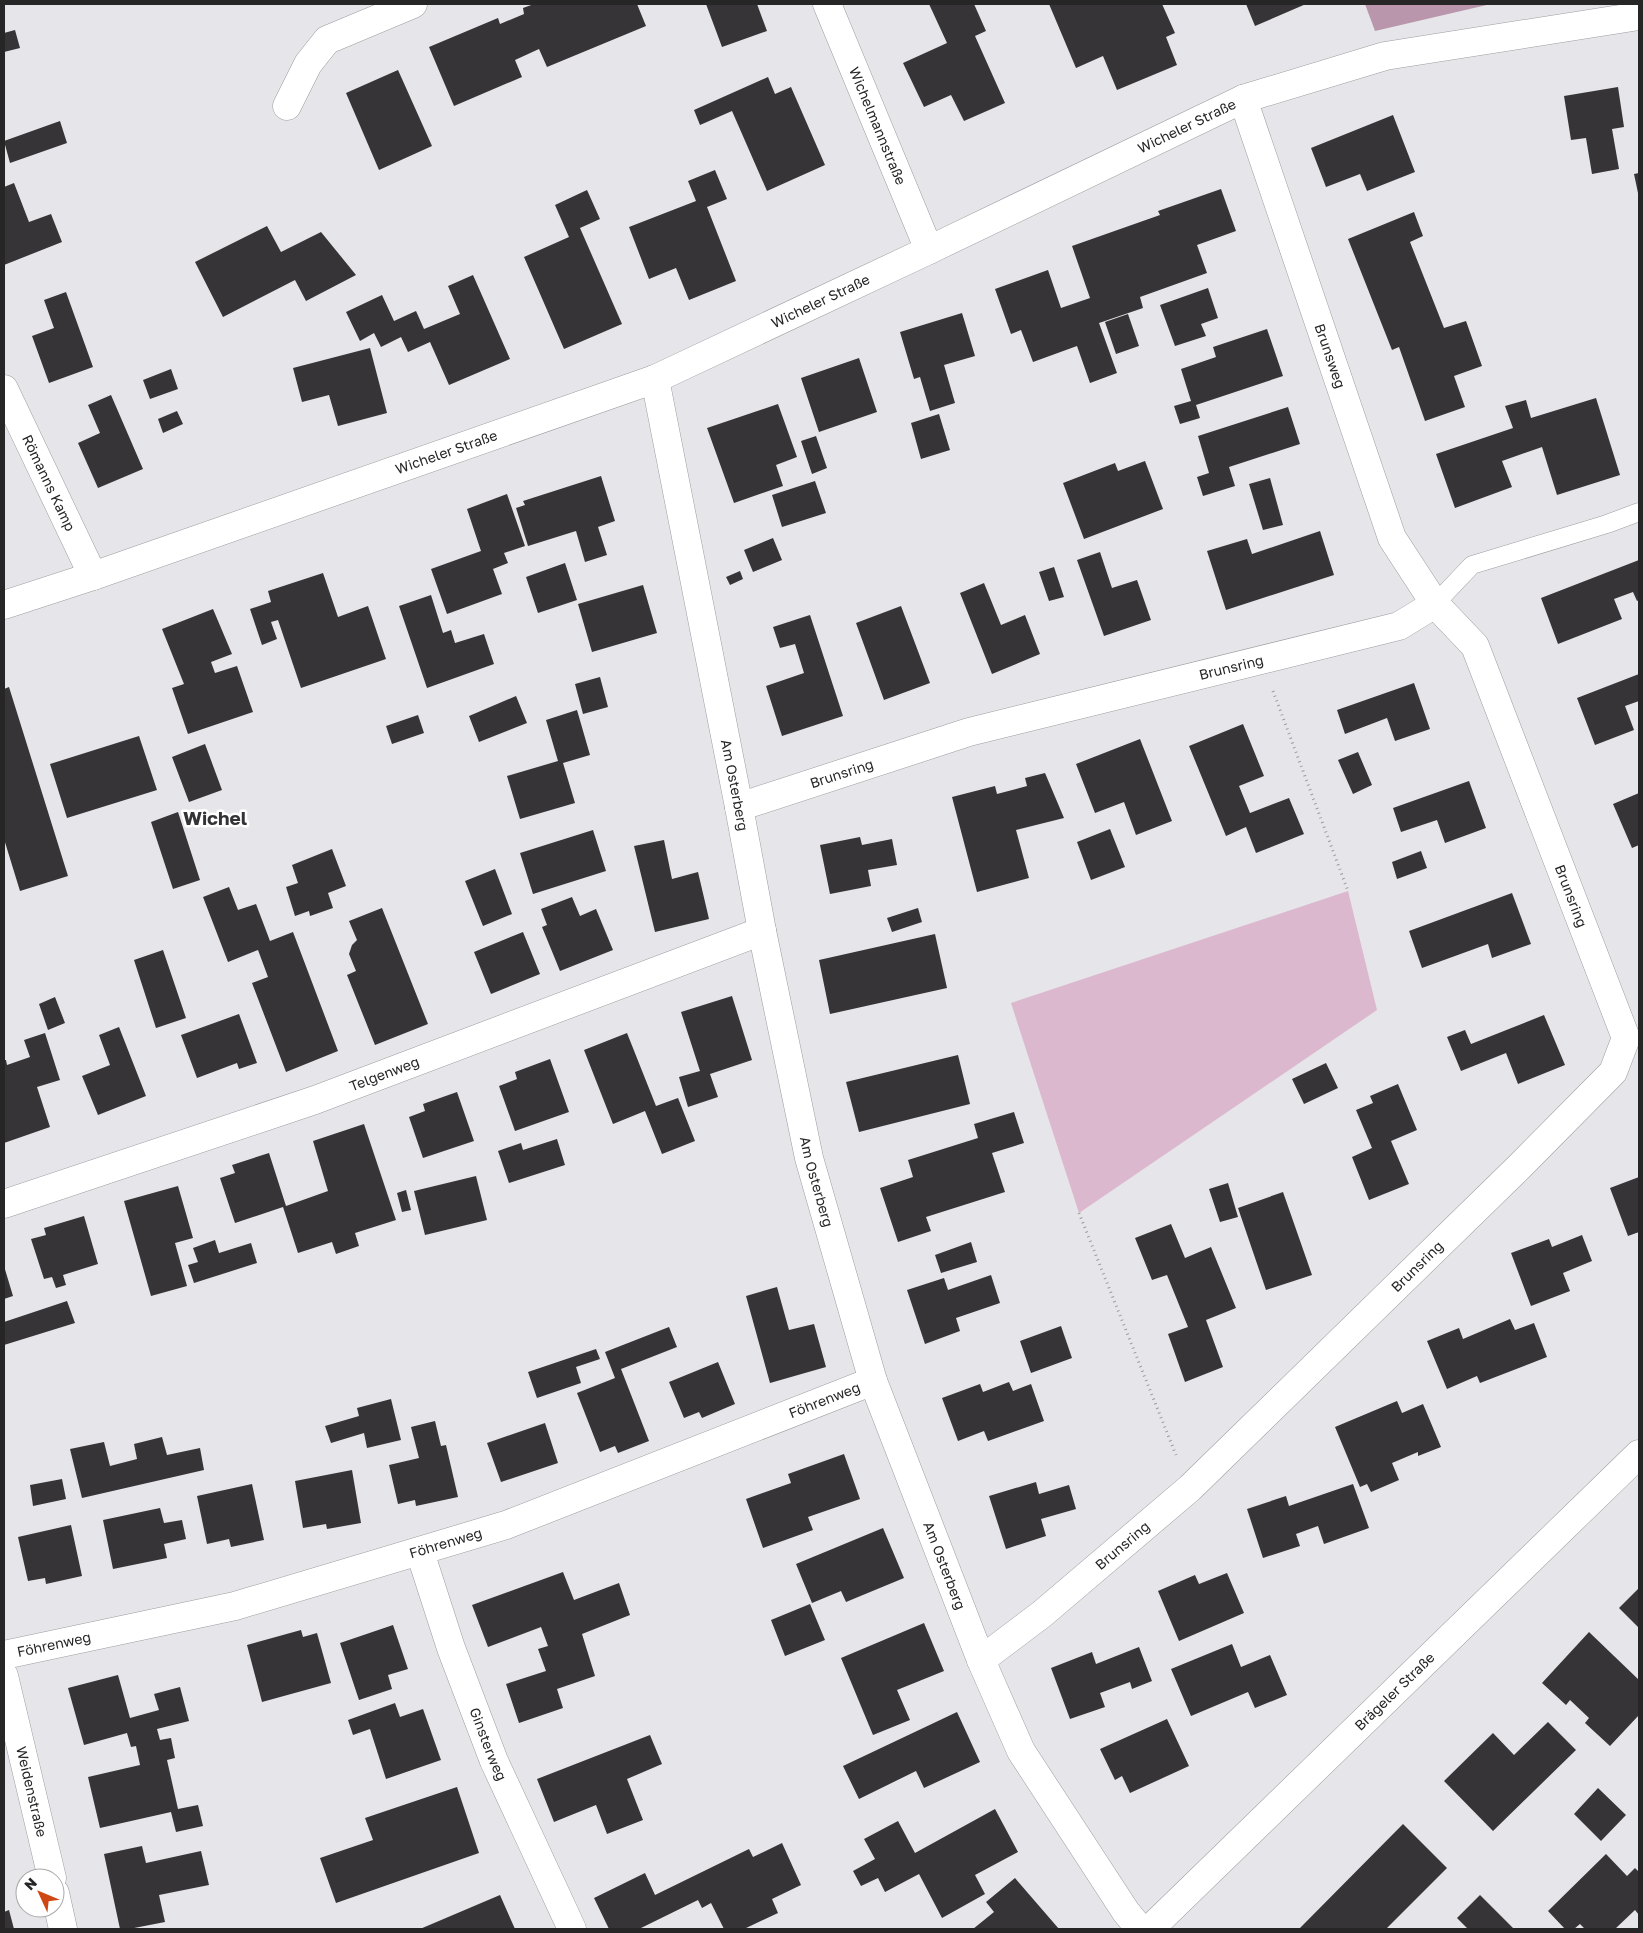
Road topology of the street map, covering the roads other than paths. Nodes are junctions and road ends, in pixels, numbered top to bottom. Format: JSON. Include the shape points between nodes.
{"nodes":[{"id":1,"x":413,"y":4,"type":"edge"},
{"id":2,"x":827,"y":4,"type":"edge"},
{"id":3,"x":1639,"y":16,"type":"edge"},
{"id":4,"x":1242,"y":99,"type":"junction"},
{"id":5,"x":287,"y":106,"type":"dead end"},
{"id":6,"x":929,"y":250,"type":"junction"},
{"id":7,"x":655,"y":379,"type":"junction"},
{"id":8,"x":4,"y":389,"type":"edge"},
{"id":9,"x":1639,"y":512,"type":"edge"},
{"id":10,"x":93,"y":576,"type":"junction"},
{"id":11,"x":1436,"y":604,"type":"junction"},
{"id":12,"x":4,"y":605,"type":"edge"},
{"id":13,"x":739,"y":807,"type":"junction"},
{"id":14,"x":762,"y":931,"type":"junction"},
{"id":15,"x":4,"y":1204,"type":"edge"},
{"id":16,"x":873,"y":1381,"type":"junction"},
{"id":17,"x":1639,"y":1454,"type":"edge"},
{"id":18,"x":420,"y":1552,"type":"junction"},
{"id":19,"x":4,"y":1655,"type":"edge"},
{"id":20,"x":981,"y":1660,"type":"junction"},
{"id":21,"x":4,"y":1676,"type":"edge"},
{"id":22,"x":50,"y":1868,"type":"edge"},
{"id":23,"x":572,"y":1929,"type":"edge"},
{"id":24,"x":1140,"y":1929,"type":"edge"},
{"id":25,"x":1150,"y":1929,"type":"edge"}],
"edges":[{"from":1,"to":5,"type":"street","via":[[327,40],[308,64]]},
{"from":2,"to":6,"type":"street","name":"Wichelmannstraße"},
{"from":3,"to":4,"type":"street","name":"Wicheler Straße","via":[[1385,56]]},
{"from":4,"to":6,"type":"street","name":"Wicheler Straße"},
{"from":4,"to":11,"type":"street","name":"Brunsweg","via":[[1392,538]]},
{"from":6,"to":7,"type":"street","name":"Wicheler Straße"},
{"from":7,"to":10,"type":"street","name":"Wicheler Straße"},
{"from":7,"to":13,"type":"street","name":"Am Osterberg"},
{"from":8,"to":10,"type":"street","name":"Römanns Kamp"},
{"from":9,"to":11,"type":"lane","via":[[1472,565]]},
{"from":10,"to":12,"type":"street","name":"Wicheler Straße"},
{"from":11,"to":13,"type":"street","name":"Brunsring","via":[[1399,626],[969,732]]},
{"from":11,"to":20,"type":"street","name":"Brunsring","via":[[1475,646],[1626,1038],[1612,1072],[1190,1488],[1042,1614]]},
{"from":13,"to":14,"type":"street","name":"Am Osterberg"},
{"from":14,"to":15,"type":"street","name":"Telgenweg","via":[[315,1100]]},
{"from":14,"to":16,"type":"street","name":"Am Osterberg","via":[[809,1158]]},
{"from":16,"to":18,"type":"street","name":"Föhrenweg","via":[[506,1525]]},
{"from":16,"to":20,"type":"street","name":"Am Osterberg"},
{"from":17,"to":25,"type":"street","name":"Brägeler Straße"},
{"from":18,"to":19,"type":"street","name":"Föhrenweg","via":[[235,1606]]},
{"from":18,"to":23,"type":"street","name":"Ginsterweg","via":[[451,1648],[494,1761]]},
{"from":20,"to":24,"type":"street","name":"Am Osterberg","via":[[1022,1751]]},
{"from":21,"to":22,"type":"street","name":"Weidenstraße"}]}
